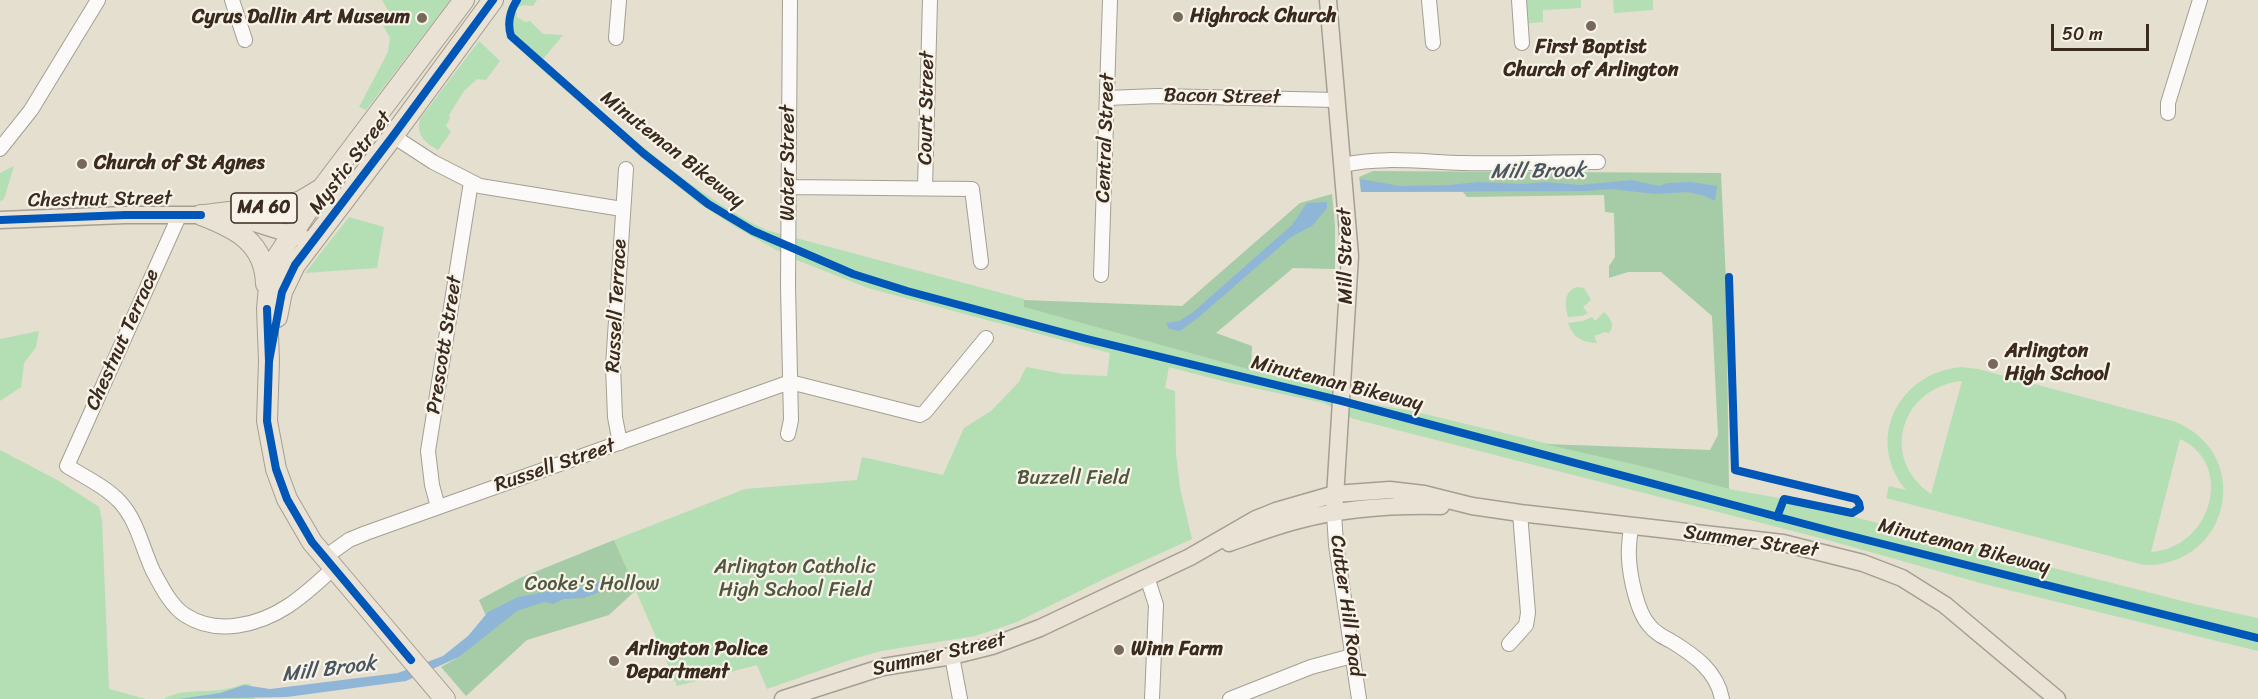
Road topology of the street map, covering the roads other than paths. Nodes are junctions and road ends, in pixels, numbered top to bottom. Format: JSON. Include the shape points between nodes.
{"nodes":[{"id":1,"x":98,"y":0,"type":"edge"},
{"id":2,"x":232,"y":0,"type":"edge"},
{"id":3,"x":464,"y":0,"type":"edge"},
{"id":4,"x":493,"y":0,"type":"edge"},
{"id":5,"x":619,"y":0,"type":"edge"},
{"id":6,"x":790,"y":0,"type":"edge"},
{"id":7,"x":930,"y":0,"type":"edge"},
{"id":8,"x":1110,"y":0,"type":"edge"},
{"id":9,"x":1328,"y":0,"type":"edge"},
{"id":10,"x":1429,"y":0,"type":"edge"},
{"id":11,"x":1519,"y":0,"type":"edge"},
{"id":12,"x":2200,"y":0,"type":"edge"},
{"id":13,"x":616,"y":38,"type":"dead end"},
{"id":14,"x":245,"y":39,"type":"dead end"},
{"id":15,"x":1433,"y":43,"type":"dead end"},
{"id":16,"x":1522,"y":43,"type":"dead end"},
{"id":17,"x":1107,"y":98,"type":"junction"},
{"id":18,"x":1336,"y":100,"type":"junction"},
{"id":19,"x":2168,"y":113,"type":"dead end"},
{"id":20,"x":370,"y":126,"type":"junction"},
{"id":21,"x":393,"y":136,"type":"junction"},
{"id":22,"x":0,"y":148,"type":"edge"},
{"id":23,"x":1598,"y":162,"type":"dead end"},
{"id":24,"x":1343,"y":165,"type":"junction"},
{"id":25,"x":626,"y":169,"type":"dead end"},
{"id":26,"x":471,"y":182,"type":"junction"},
{"id":27,"x":789,"y":187,"type":"junction"},
{"id":28,"x":323,"y":188,"type":"junction"},
{"id":29,"x":926,"y":188,"type":"junction"},
{"id":30,"x":622,"y":209,"type":"junction"},
{"id":31,"x":180,"y":214,"type":"junction"},
{"id":32,"x":201,"y":215,"type":"junction"},
{"id":33,"x":0,"y":220,"type":"edge"},
{"id":34,"x":292,"y":234,"type":"junction"},
{"id":35,"x":312,"y":241,"type":"junction"},
{"id":36,"x":981,"y":262,"type":"dead end"},
{"id":37,"x":1101,"y":275,"type":"dead end"},
{"id":38,"x":267,"y":309,"type":"junction"},
{"id":39,"x":986,"y":338,"type":"dead end"},
{"id":40,"x":269,"y":361,"type":"junction"},
{"id":41,"x":790,"y":382,"type":"junction"},
{"id":42,"x":788,"y":434,"type":"dead end"},
{"id":43,"x":620,"y":443,"type":"junction"},
{"id":44,"x":67,"y":466,"type":"joint"},
{"id":45,"x":1335,"y":494,"type":"junction"},
{"id":46,"x":1472,"y":506,"type":"junction"},
{"id":47,"x":438,"y":507,"type":"junction"},
{"id":48,"x":1334,"y":513,"type":"junction"},
{"id":49,"x":1520,"y":513,"type":"junction"},
{"id":50,"x":1631,"y":526,"type":"junction"},
{"id":51,"x":1190,"y":556,"type":"junction"},
{"id":52,"x":329,"y":562,"type":"junction"},
{"id":53,"x":1147,"y":577,"type":"junction"},
{"id":54,"x":1509,"y":644,"type":"dead end"},
{"id":55,"x":952,"y":656,"type":"junction"},
{"id":56,"x":1352,"y":656,"type":"junction"},
{"id":57,"x":445,"y":699,"type":"edge"},
{"id":58,"x":783,"y":699,"type":"edge"},
{"id":59,"x":960,"y":699,"type":"edge"},
{"id":60,"x":1152,"y":699,"type":"edge"},
{"id":61,"x":1230,"y":699,"type":"edge"},
{"id":62,"x":1359,"y":699,"type":"edge"},
{"id":63,"x":1722,"y":699,"type":"edge"},
{"id":64,"x":2057,"y":699,"type":"edge"}],
"edges":[{"from":1,"to":22,"type":"street","via":[[31,110]]},
{"from":2,"to":14,"type":"street"},
{"from":3,"to":20,"type":"highway","name":"Mystic Street"},
{"from":4,"to":21,"type":"highway","name":"Mystic Street"},
{"from":5,"to":13,"type":"street"},
{"from":6,"to":27,"type":"street","name":"Water Street"},
{"from":7,"to":29,"type":"street","name":"Court Street"},
{"from":8,"to":17,"type":"street","name":"Central Street"},
{"from":9,"to":18,"type":"main road","name":"Mill Street"},
{"from":10,"to":15,"type":"street"},
{"from":11,"to":16,"type":"street"},
{"from":12,"to":19,"type":"street"},
{"from":17,"to":18,"type":"street","name":"Bacon Street"},
{"from":17,"to":37,"type":"street","name":"Central Street"},
{"from":18,"to":24,"type":"main road","name":"Mill Street"},
{"from":20,"to":21,"type":"highway"},
{"from":20,"to":28,"type":"highway","name":"Mystic Street"},
{"from":21,"to":26,"type":"street"},
{"from":21,"to":35,"type":"highway","name":"Mystic Street"},
{"from":23,"to":24,"type":"street","via":[[1415,160]]},
{"from":24,"to":45,"type":"main road","name":"Mill Street","via":[[1350,256]]},
{"from":25,"to":30,"type":"street","name":"Russell Terrace"},
{"from":26,"to":30,"type":"street","via":[[507,192]]},
{"from":26,"to":47,"type":"street","name":"Prescott Street","via":[[428,451]]},
{"from":27,"to":29,"type":"street","name":"Court Street"},
{"from":27,"to":41,"type":"street","name":"Water Street"},
{"from":28,"to":32,"type":"highway","number":"MA 60","via":[[288,206]]},
{"from":28,"to":34,"type":"highway","name":"Mystic Street"},
{"from":29,"to":36,"type":"street","via":[[972,189]]},
{"from":30,"to":43,"type":"street","name":"Russell Terrace","via":[[613,366]]},
{"from":31,"to":32,"type":"main road","name":"Chestnut Street","number":"MA 60"},
{"from":31,"to":33,"type":"main road","name":"Chestnut Street","number":"MA 60"},
{"from":31,"to":44,"type":"street","name":"Chestnut Terrace"},
{"from":32,"to":34,"type":"main road","name":"Chestnut Street","number":"MA 60","via":[[248,221]]},
{"from":32,"to":38,"type":"highway","via":[[241,233],[254,246],[264,267]]},
{"from":34,"to":35,"type":"main road","name":"Chestnut Street","number":"MA 60"},
{"from":34,"to":38,"type":"highway","name":"Mystic Street","via":[[273,267]]},
{"from":35,"to":40,"type":"highway","name":"Mystic Street","via":[[285,283]]},
{"from":38,"to":40,"type":"highway","name":"Mystic Street"},
{"from":39,"to":41,"type":"street","via":[[920,415]]},
{"from":40,"to":52,"type":"highway","name":"Mystic Street","via":[[267,421],[276,469],[294,514]]},
{"from":41,"to":42,"type":"street","name":"Water Street"},
{"from":41,"to":43,"type":"street","name":"Russell Street"},
{"from":43,"to":47,"type":"street","name":"Russell Street"},
{"from":44,"to":52,"type":"street","name":"Russell Street","via":[[119,501],[134,523],[149,563],[169,598],[185,615],[205,623],[226,627],[268,618],[296,600]]},
{"from":45,"to":46,"type":"main road","name":"Summer Street","via":[[1408,492]]},
{"from":45,"to":48,"type":"main road","name":"Mill Street"},
{"from":45,"to":51,"type":"main road","name":"Summer Street","via":[[1266,515]]},
{"from":46,"to":48,"type":"main road","name":"Summer Street","via":[[1404,506]]},
{"from":46,"to":49,"type":"main road","name":"Summer Street"},
{"from":47,"to":52,"type":"street","name":"Russell Street","via":[[349,540]]},
{"from":48,"to":51,"type":"main road","name":"Summer Street","via":[[1276,526]]},
{"from":48,"to":56,"type":"street","name":"Cutter Hill Road"},
{"from":49,"to":50,"type":"main road","name":"Summer Street"},
{"from":49,"to":54,"type":"street","via":[[1528,613],[1526,625]]},
{"from":50,"to":63,"type":"street","via":[[1629,561],[1646,621],[1655,632],[1703,664]]},
{"from":50,"to":64,"type":"main road","name":"Summer Street","via":[[1783,543],[1863,563],[1902,578],[1961,617]]},
{"from":51,"to":53,"type":"main road","name":"Summer Street"},
{"from":52,"to":57,"type":"highway","name":"Mystic Street"},
{"from":53,"to":55,"type":"main road","name":"Summer Street","via":[[1030,632]]},
{"from":53,"to":60,"type":"street","via":[[1156,604]]},
{"from":55,"to":58,"type":"main road","name":"Summer Street","via":[[883,667]]},
{"from":55,"to":59,"type":"street"},
{"from":56,"to":61,"type":"street"},
{"from":56,"to":62,"type":"street","name":"Cutter Hill Road"}]}
